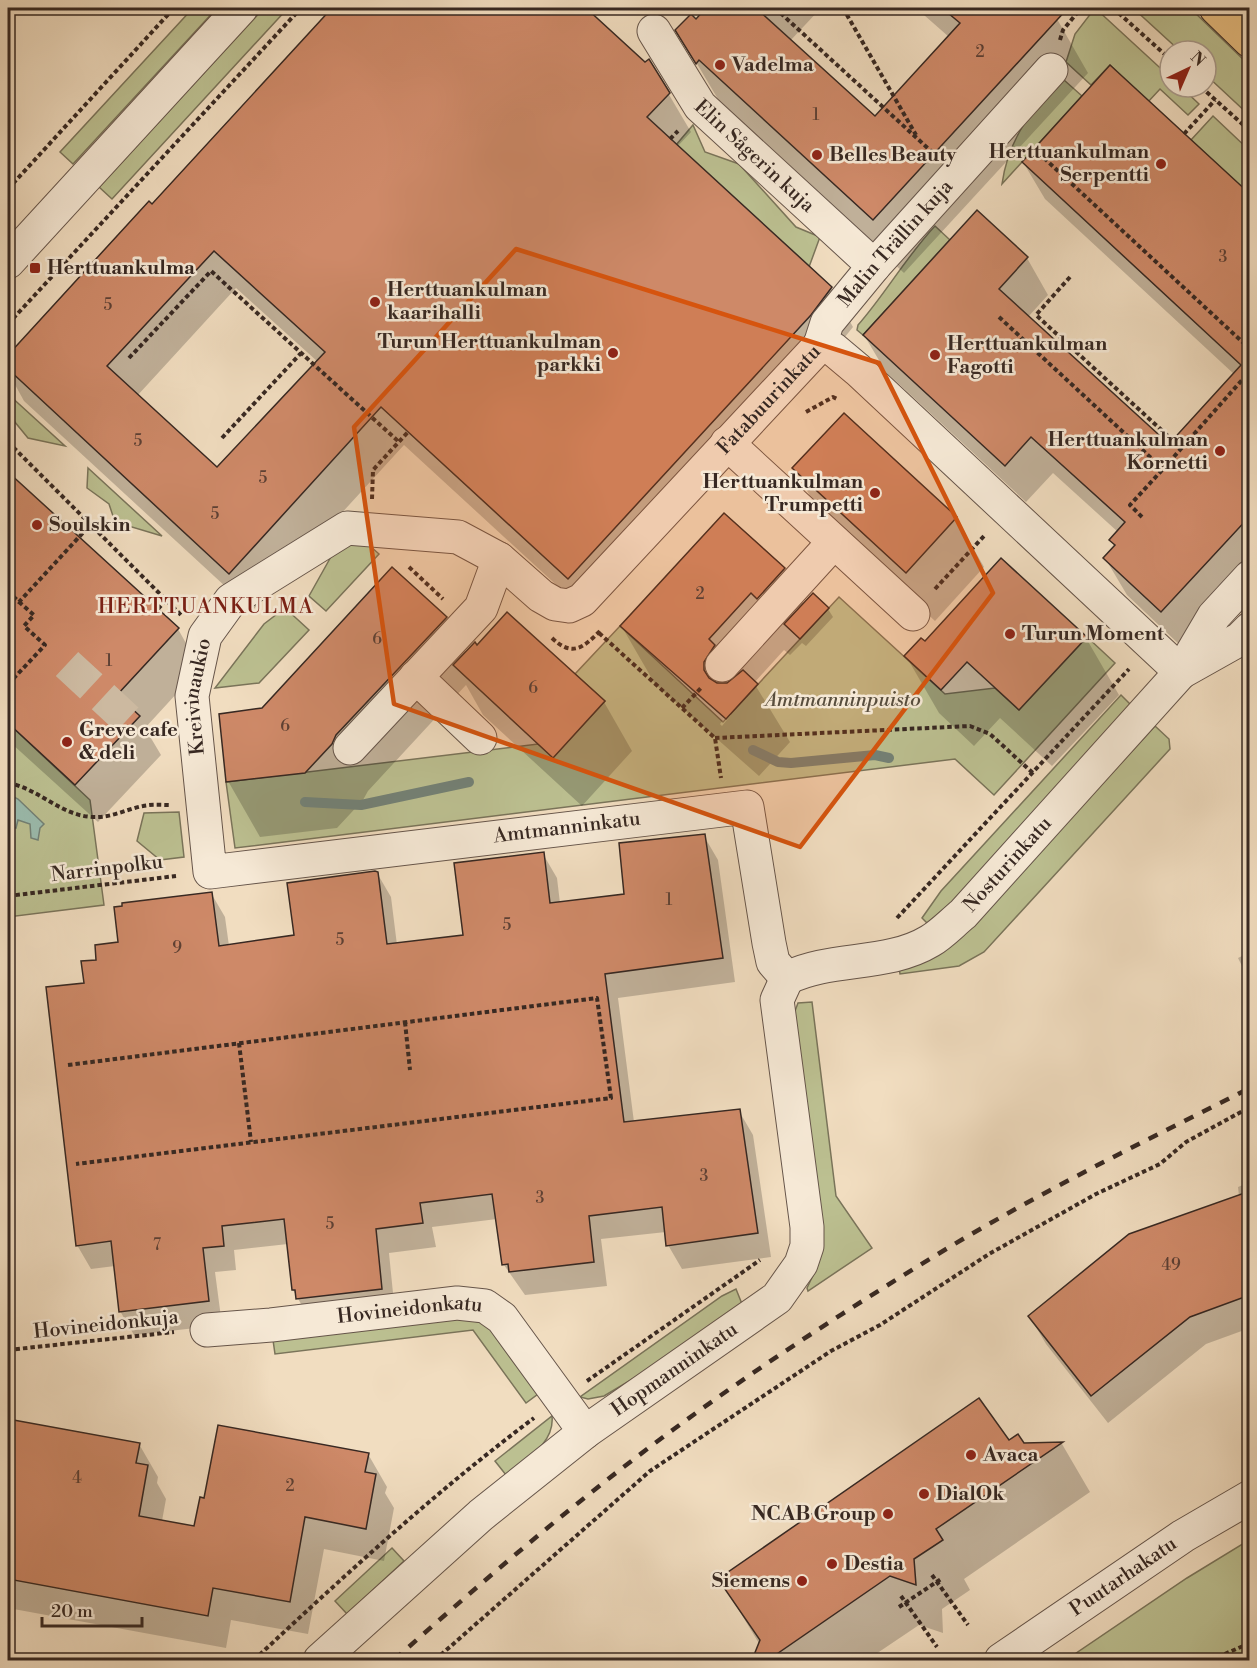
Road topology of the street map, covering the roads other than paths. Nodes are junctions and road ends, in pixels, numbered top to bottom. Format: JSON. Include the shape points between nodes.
{"nodes":[{"id":1,"x":241,"y":8,"type":"edge"},
{"id":2,"x":1216,"y":8,"type":"edge"},
{"id":3,"x":654,"y":30,"type":"dead end"},
{"id":4,"x":1250,"y":41,"type":"edge"},
{"id":5,"x":1051,"y":70,"type":"dead end"},
{"id":6,"x":8,"y":262,"type":"edge"},
{"id":7,"x":874,"y":266,"type":"junction"},
{"id":8,"x":820,"y":345,"type":"junction"},
{"id":9,"x":728,"y":443,"type":"junction"},
{"id":10,"x":458,"y":537,"type":"joint"},
{"id":11,"x":834,"y":542,"type":"junction"},
{"id":12,"x":499,"y":559,"type":"junction"},
{"id":13,"x":1250,"y":577,"type":"edge"},
{"id":14,"x":913,"y":614,"type":"road end"},
{"id":15,"x":1250,"y":629,"type":"edge"},
{"id":16,"x":722,"y":665,"type":"dead end"},
{"id":17,"x":1181,"y":672,"type":"junction"},
{"id":18,"x":416,"y":677,"type":"junction"},
{"id":19,"x":480,"y":738,"type":"dead end"},
{"id":20,"x":350,"y":748,"type":"dead end"},
{"id":21,"x":210,"y":872,"type":"joint"},
{"id":22,"x":787,"y":978,"type":"junction"},
{"id":23,"x":207,"y":1330,"type":"road end"},
{"id":24,"x":585,"y":1432,"type":"junction"},
{"id":25,"x":1250,"y":1497,"type":"edge"},
{"id":26,"x":320,"y":1660,"type":"edge"},
{"id":27,"x":1001,"y":1660,"type":"edge"}],
"edges":[{"from":1,"to":6,"type":"street"},
{"from":2,"to":4,"type":"main road"},
{"from":3,"to":7,"type":"street","name":"Elin Sågerin kuja","via":[[700,106]]},
{"from":5,"to":7,"type":"street","name":"Malin Trällin kuja"},
{"from":7,"to":8,"type":"street","name":"Malin Trällin kuja","via":[[827,323]]},
{"from":8,"to":9,"type":"street","name":"Fatabuurinkatu"},
{"from":8,"to":17,"type":"street","name":"Fatabuurinkatu","via":[[833,349],[858,370]]},
{"from":9,"to":11,"type":"street"},
{"from":9,"to":12,"type":"street","name":"Fatabuurinkatu","via":[[582,600],[569,606],[555,604]]},
{"from":10,"to":12,"type":"street","name":"Fatabuurinkatu"},
{"from":10,"to":21,"type":"street","name":"Kreivinaukio","via":[[347,528],[231,600],[205,636],[192,696]]},
{"from":11,"to":14,"type":"street"},
{"from":11,"to":16,"type":"street"},
{"from":12,"to":18,"type":"street","via":[[481,609]]},
{"from":13,"to":17,"type":"street","name":"Nosturinkatu","via":[[1214,616]]},
{"from":15,"to":17,"type":"street","name":"Nosturinkatu","via":[[1240,639]]},
{"from":17,"to":22,"type":"street","name":"Nosturinkatu","via":[[963,914],[930,941],[899,954],[807,968]]},
{"from":18,"to":19,"type":"street"},
{"from":18,"to":20,"type":"street"},
{"from":21,"to":22,"type":"street","name":"Amtmanninkatu","via":[[747,807],[769,943],[774,962]]},
{"from":22,"to":24,"type":"street","name":"Hopmanninkatu","via":[[777,1000],[807,1227],[807,1246],[801,1264],[784,1290],[761,1310]]},
{"from":23,"to":24,"type":"street","name":"Hovineidonkatu","via":[[457,1303],[485,1306],[502,1318]]},
{"from":24,"to":26,"type":"street","name":"Hopmanninkatu","via":[[482,1515]]},
{"from":25,"to":27,"type":"street","name":"Puutarhakatu","via":[[1183,1536]]}]}
